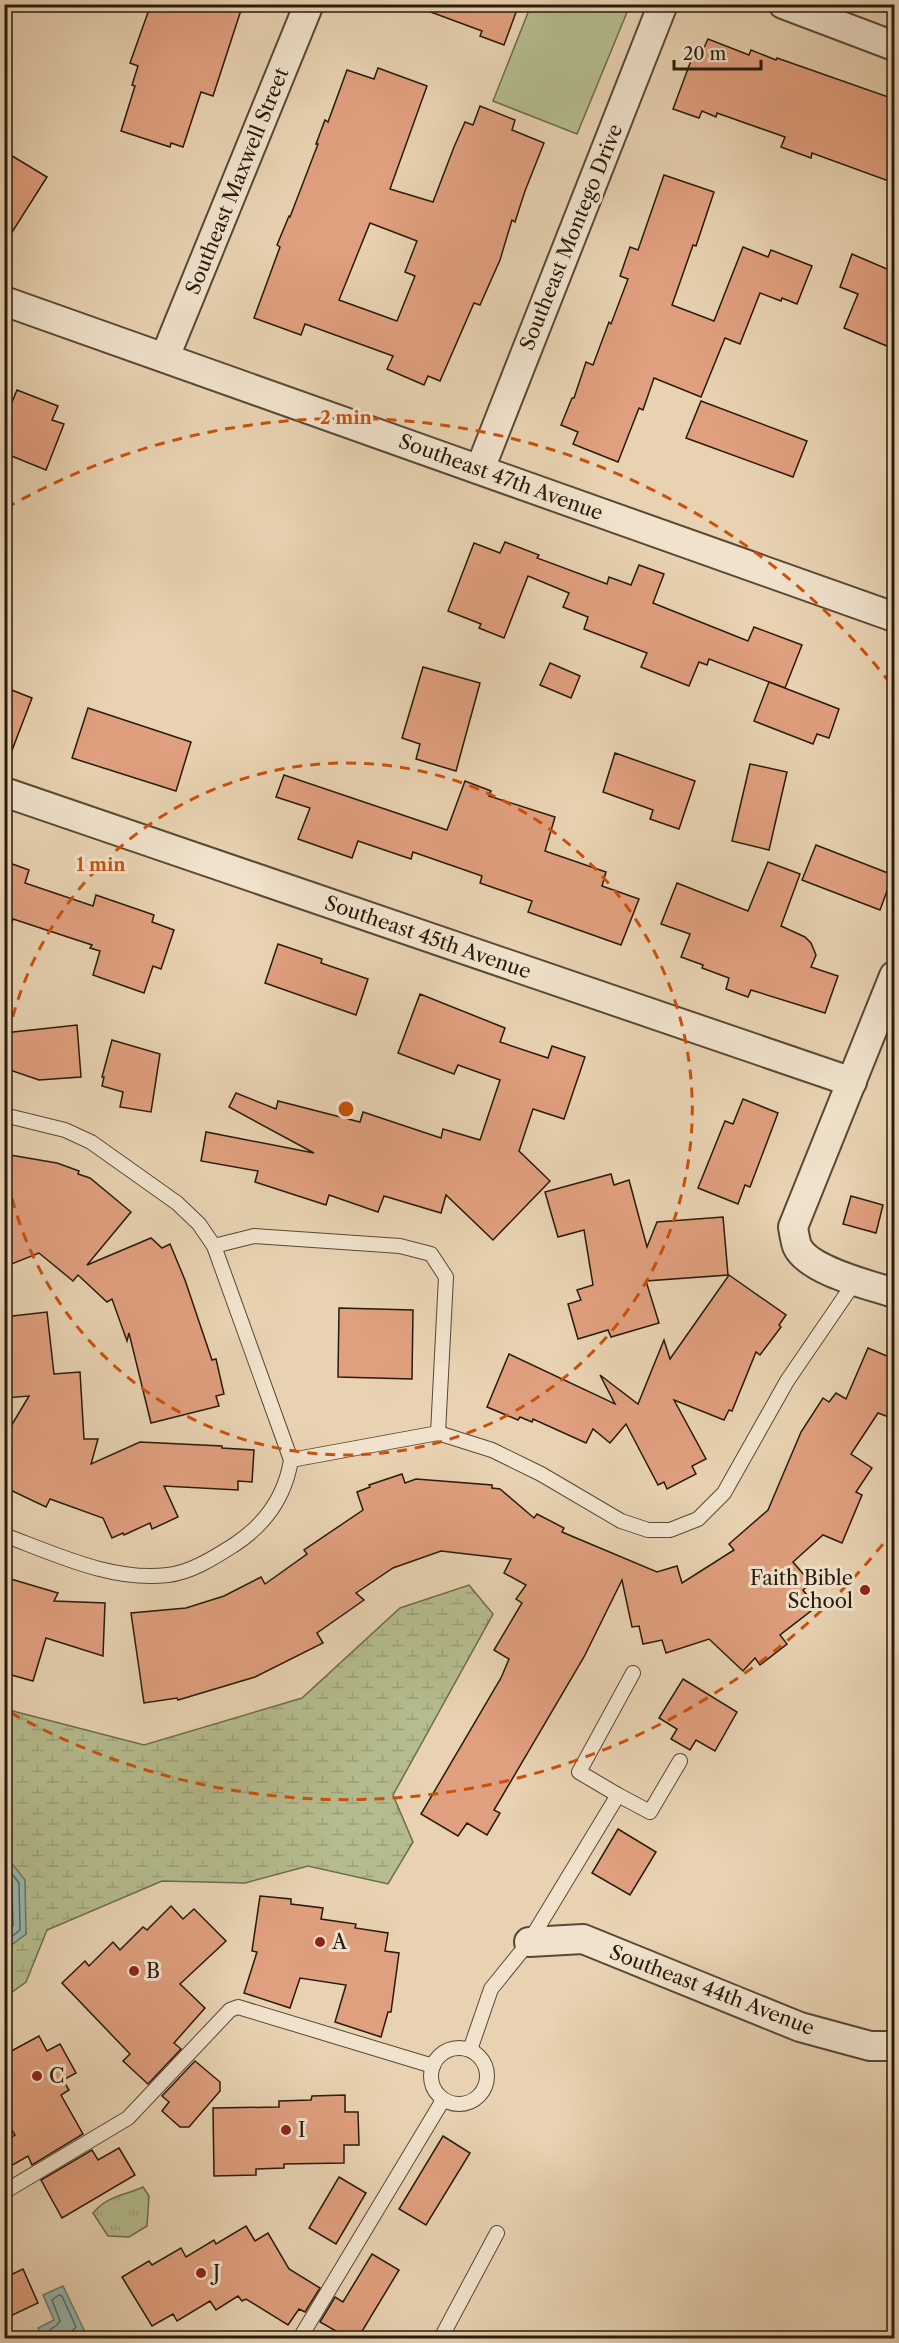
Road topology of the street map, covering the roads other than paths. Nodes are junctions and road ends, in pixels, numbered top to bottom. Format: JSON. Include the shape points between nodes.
{"nodes":[{"id":1,"x":309,"y":4,"type":"edge"},
{"id":2,"x":663,"y":4,"type":"edge"},
{"id":3,"x":783,"y":4,"type":"edge"},
{"id":4,"x":894,"y":46,"type":"edge"},
{"id":5,"x":4,"y":301,"type":"edge"},
{"id":6,"x":165,"y":357,"type":"junction"},
{"id":7,"x":480,"y":469,"type":"junction"},
{"id":8,"x":894,"y":617,"type":"edge"},
{"id":9,"x":4,"y":792,"type":"edge"},
{"id":10,"x":894,"y":976,"type":"edge"},
{"id":11,"x":852,"y":1082,"type":"junction"},
{"id":12,"x":4,"y":1115,"type":"edge"},
{"id":13,"x":214,"y":1246,"type":"junction"},
{"id":14,"x":856,"y":1281,"type":"junction"},
{"id":15,"x":894,"y":1293,"type":"edge"},
{"id":16,"x":438,"y":1433,"type":"junction"},
{"id":17,"x":291,"y":1460,"type":"junction"},
{"id":18,"x":4,"y":1535,"type":"edge"},
{"id":19,"x":633,"y":1673,"type":"dead end"},
{"id":20,"x":681,"y":1761,"type":"dead end"},
{"id":21,"x":618,"y":1795,"type":"junction"},
{"id":22,"x":529,"y":1942,"type":"junction"},
{"id":23,"x":894,"y":2046,"type":"edge"},
{"id":24,"x":470,"y":2049,"type":"junction"},
{"id":25,"x":433,"y":2066,"type":"junction"},
{"id":26,"x":443,"y":2100,"type":"junction"},
{"id":27,"x":4,"y":2192,"type":"edge"},
{"id":28,"x":497,"y":2234,"type":"dead end"},
{"id":29,"x":300,"y":2338,"type":"edge"},
{"id":30,"x":441,"y":2338,"type":"edge"}],
"edges":[{"from":1,"to":6,"type":"street","name":"Southeast Maxwell Street"},
{"from":2,"to":7,"type":"street","name":"Southeast Montego Drive"},
{"from":3,"to":4,"type":"street"},
{"from":5,"to":6,"type":"street","name":"Southeast 47th Avenue"},
{"from":6,"to":7,"type":"street","name":"Southeast 47th Avenue"},
{"from":7,"to":8,"type":"street","name":"Southeast 47th Avenue"},
{"from":9,"to":11,"type":"street","name":"Southeast 45th Avenue"},
{"from":10,"to":11,"type":"street"},
{"from":11,"to":14,"type":"street","via":[[793,1227],[798,1248],[813,1263]]},
{"from":12,"to":13,"type":"lane","via":[[65,1130],[91,1142],[177,1203],[200,1224]]},
{"from":13,"to":16,"type":"lane","via":[[254,1236],[400,1246],[431,1254],[446,1277]]},
{"from":13,"to":17,"type":"lane"},
{"from":14,"to":15,"type":"street"},
{"from":14,"to":16,"type":"lane","via":[[787,1381],[724,1493],[698,1519],[670,1530],[648,1530],[621,1521],[492,1450]]},
{"from":16,"to":17,"type":"lane"},
{"from":17,"to":18,"type":"lane","via":[[279,1499],[264,1520],[244,1539],[218,1555],[170,1575],[147,1576],[96,1567]]},
{"from":19,"to":21,"type":"lane","via":[[579,1772]]},
{"from":20,"to":21,"type":"lane","via":[[650,1812]]},
{"from":21,"to":22,"type":"lane"},
{"from":22,"to":23,"type":"street","name":"Southeast 44th Avenue","via":[[584,1939],[800,2027],[870,2046]]},
{"from":22,"to":24,"type":"lane","via":[[491,1989]]},
{"from":24,"to":25,"type":"lane","via":[[451,2048]]},
{"from":24,"to":26,"type":"lane","via":[[484,2061],[488,2073],[486,2086],[479,2097],[468,2103]]},
{"from":25,"to":26,"type":"lane","via":[[431,2078]]},
{"from":25,"to":27,"type":"lane","via":[[238,2007],[230,2010],[128,2118]]},
{"from":26,"to":29,"type":"lane"},
{"from":28,"to":30,"type":"lane"}]}
